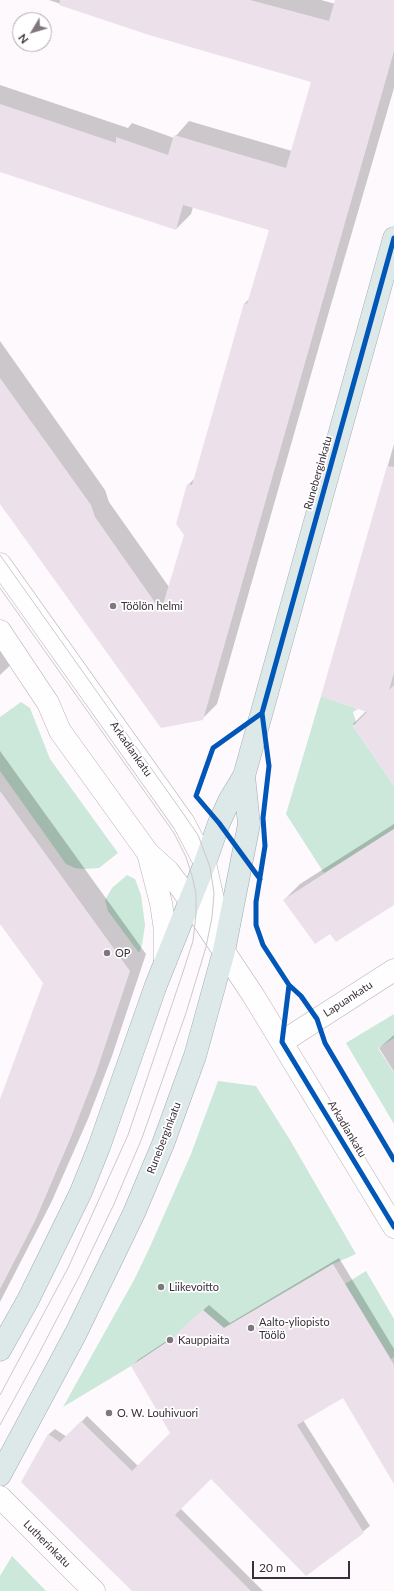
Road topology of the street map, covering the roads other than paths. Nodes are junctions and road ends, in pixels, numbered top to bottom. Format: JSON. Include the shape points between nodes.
{"nodes":[{"id":1,"x":394,"y":238,"type":"edge"},
{"id":2,"x":0,"y":564,"type":"edge"},
{"id":3,"x":0,"y":631,"type":"edge"},
{"id":4,"x":244,"y":776,"type":"junction"},
{"id":5,"x":148,"y":853,"type":"junction"},
{"id":6,"x":205,"y":863,"type":"junction"},
{"id":7,"x":189,"y":900,"type":"junction"},
{"id":8,"x":224,"y":951,"type":"junction"},
{"id":9,"x":165,"y":962,"type":"junction"},
{"id":10,"x":394,"y":970,"type":"edge"},
{"id":11,"x":282,"y":1042,"type":"junction"},
{"id":12,"x":394,"y":1227,"type":"edge"},
{"id":13,"x":0,"y":1350,"type":"edge"},
{"id":14,"x":0,"y":1475,"type":"edge"},
{"id":15,"x":0,"y":1497,"type":"edge"},
{"id":16,"x":94,"y":1591,"type":"edge"}],
"edges":[{"from":1,"to":4,"type":"main road","name":"Runeberginkatu"},
{"from":2,"to":6,"type":"street","name":"Arkadiankatu","via":[[184,823]]},
{"from":3,"to":5,"type":"street","name":"Arkadiankatu","via":[[48,703],[60,731]]},
{"from":4,"to":6,"type":"main road","name":"Runeberginkatu","via":[[226,807]]},
{"from":4,"to":8,"type":"main road","name":"Runeberginkatu","via":[[249,824]]},
{"from":5,"to":7,"type":"street","name":"Arkadiankatu","via":[[168,871]]},
{"from":5,"to":9,"type":"street","via":[[161,903],[165,930]]},
{"from":6,"to":7,"type":"main road","name":"Runeberginkatu"},
{"from":6,"to":8,"type":"street","name":"Arkadiankatu"},
{"from":7,"to":8,"type":"street","name":"Arkadiankatu"},
{"from":7,"to":9,"type":"main road","name":"Runeberginkatu"},
{"from":8,"to":11,"type":"street","name":"Arkadiankatu"},
{"from":8,"to":14,"type":"main road","name":"Runeberginkatu","via":[[195,1056],[163,1144],[134,1213],[76,1333]]},
{"from":9,"to":13,"type":"main road","name":"Runeberginkatu","via":[[81,1192],[28,1300]]},
{"from":10,"to":11,"type":"street","name":"Lapuankatu"},
{"from":11,"to":12,"type":"street","name":"Arkadiankatu"},
{"from":15,"to":16,"type":"street","name":"Lutherinkatu"}]}
